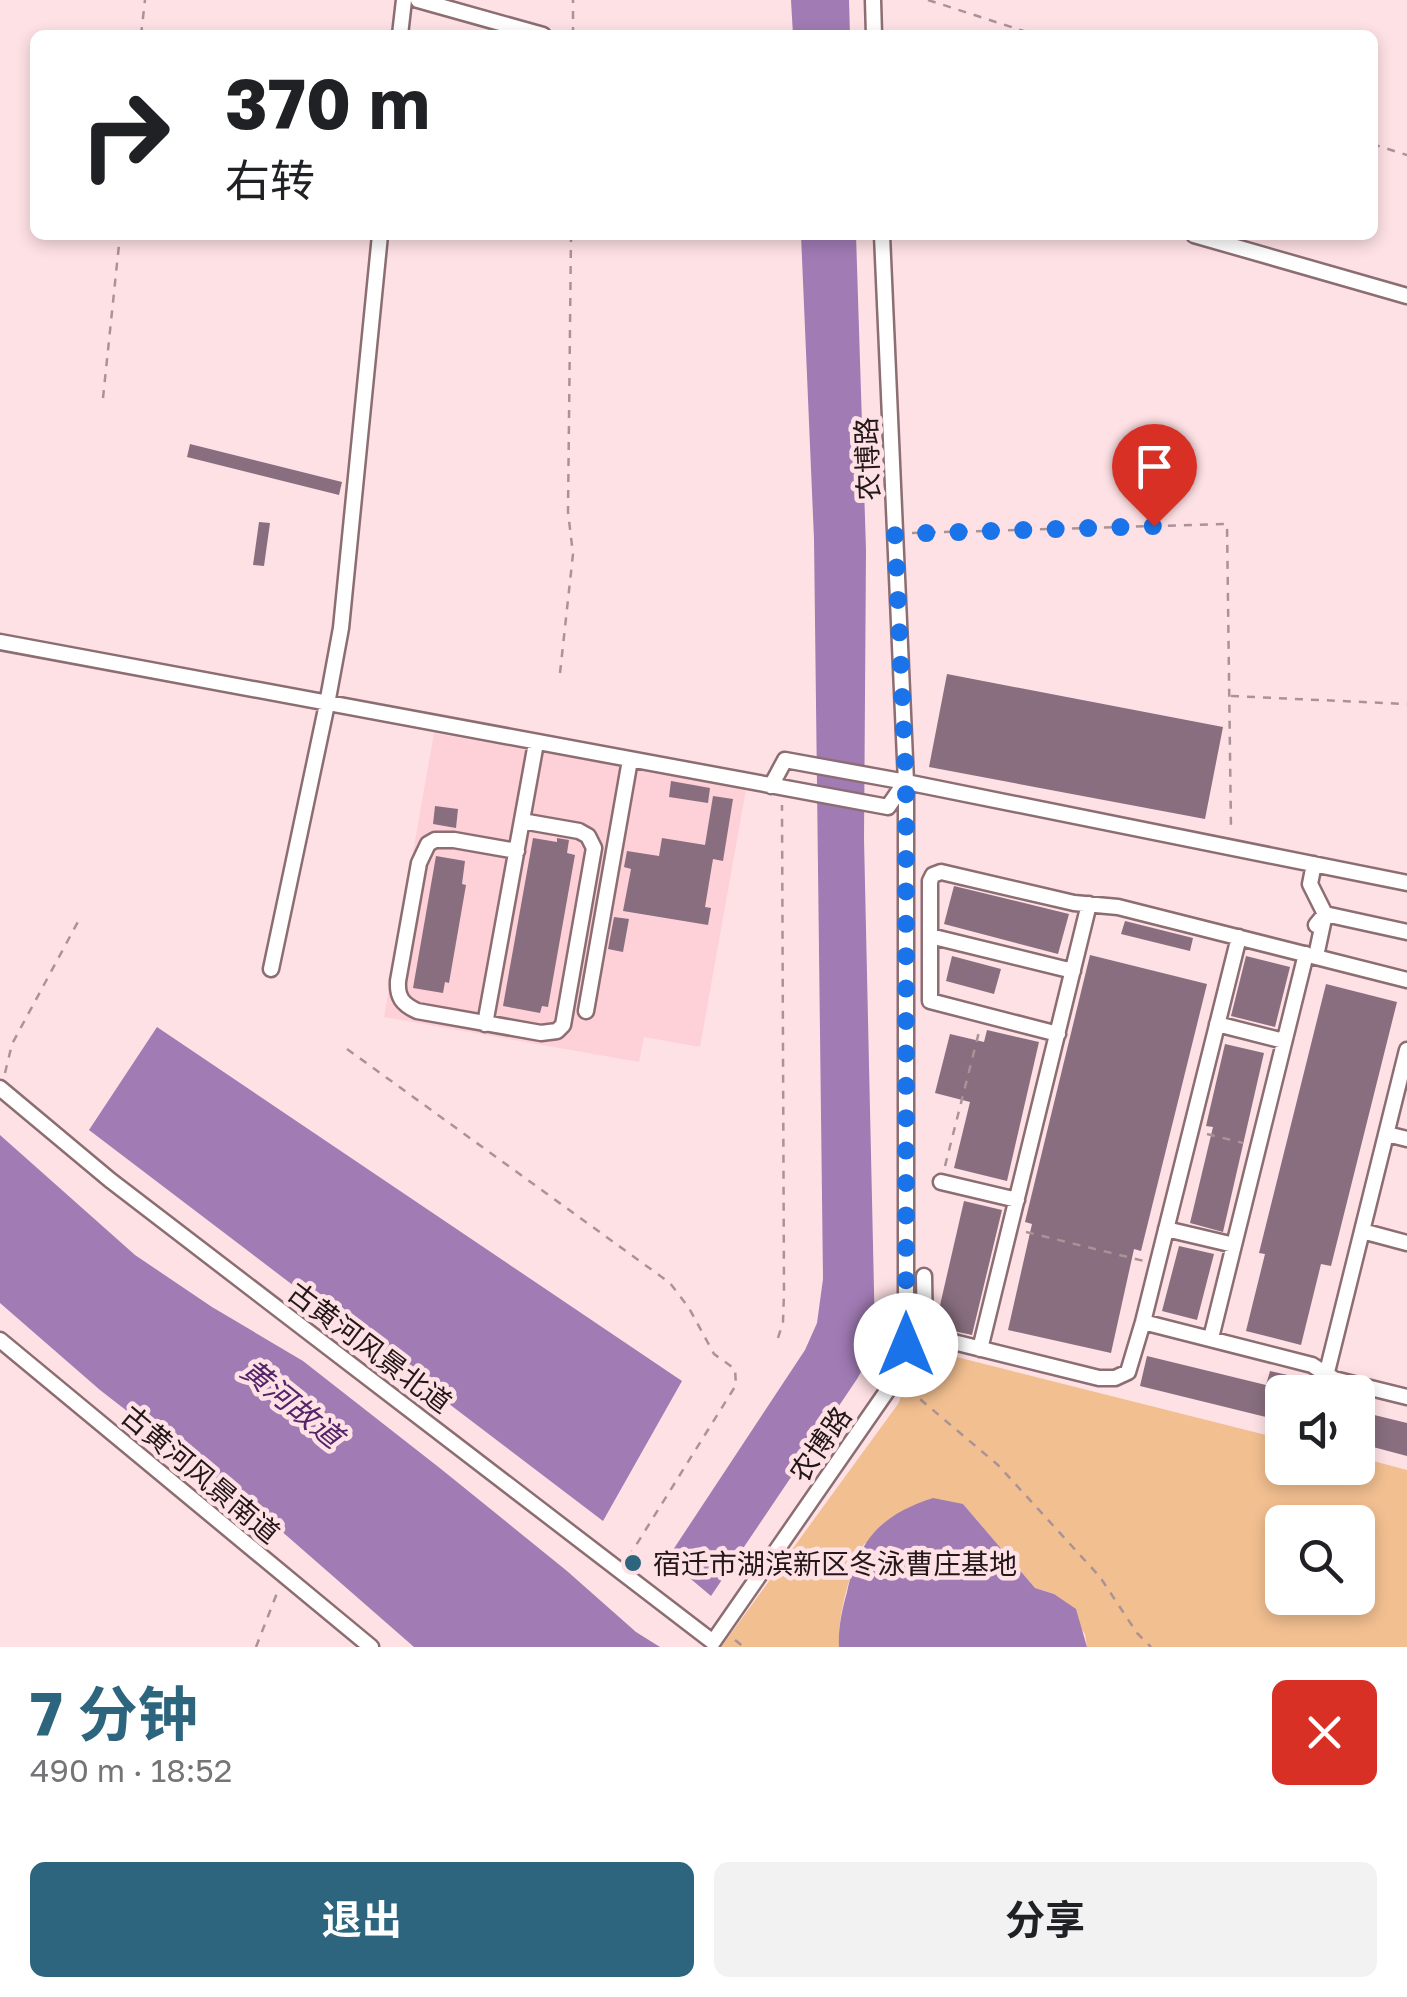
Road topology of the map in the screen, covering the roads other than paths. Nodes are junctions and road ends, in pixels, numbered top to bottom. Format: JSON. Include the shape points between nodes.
{"nodes":[{"id":1,"x":404,"y":0,"type":"edge"},
{"id":2,"x":418,"y":0,"type":"edge"},
{"id":3,"x":873,"y":0,"type":"edge"},
{"id":4,"x":401,"y":30,"type":"edge"},
{"id":5,"x":524,"y":30,"type":"edge"},
{"id":6,"x":874,"y":30,"type":"edge"},
{"id":7,"x":380,"y":240,"type":"edge"},
{"id":8,"x":882,"y":240,"type":"edge"},
{"id":9,"x":1211,"y":240,"type":"edge"},
{"id":10,"x":1407,"y":296,"type":"edge"},
{"id":11,"x":0,"y":642,"type":"edge"},
{"id":12,"x":327,"y":704,"type":"junction"},
{"id":13,"x":536,"y":743,"type":"junction"},
{"id":14,"x":630,"y":760,"type":"junction"},
{"id":15,"x":906,"y":782,"type":"junction"},
{"id":16,"x":776,"y":787,"type":"junction"},
{"id":17,"x":522,"y":821,"type":"junction"},
{"id":18,"x":517,"y":850,"type":"junction"},
{"id":19,"x":1314,"y":864,"type":"junction"},
{"id":20,"x":1407,"y":883,"type":"edge"},
{"id":21,"x":1089,"y":904,"type":"junction"},
{"id":22,"x":1321,"y":919,"type":"junction"},
{"id":23,"x":1407,"y":932,"type":"edge"},
{"id":24,"x":930,"y":936,"type":"junction"},
{"id":25,"x":1238,"y":937,"type":"junction"},
{"id":26,"x":1311,"y":955,"type":"junction"},
{"id":27,"x":270,"y":969,"type":"dead end"},
{"id":28,"x":1073,"y":971,"type":"junction"},
{"id":29,"x":1407,"y":980,"type":"edge"},
{"id":30,"x":586,"y":1011,"type":"dead end"},
{"id":31,"x":485,"y":1024,"type":"junction"},
{"id":32,"x":1217,"y":1024,"type":"junction"},
{"id":33,"x":1058,"y":1034,"type":"junction"},
{"id":34,"x":1284,"y":1041,"type":"junction"},
{"id":35,"x":1407,"y":1050,"type":"edge"},
{"id":36,"x":0,"y":1086,"type":"edge"},
{"id":37,"x":1387,"y":1134,"type":"junction"},
{"id":38,"x":1407,"y":1139,"type":"edge"},
{"id":39,"x":941,"y":1182,"type":"road end"},
{"id":40,"x":1017,"y":1200,"type":"junction"},
{"id":41,"x":1166,"y":1228,"type":"junction"},
{"id":42,"x":1362,"y":1230,"type":"junction"},
{"id":43,"x":1407,"y":1243,"type":"edge"},
{"id":44,"x":1234,"y":1245,"type":"junction"},
{"id":45,"x":924,"y":1276,"type":"dead end"},
{"id":46,"x":1143,"y":1322,"type":"junction"},
{"id":47,"x":1211,"y":1338,"type":"junction"},
{"id":48,"x":0,"y":1340,"type":"edge"},
{"id":49,"x":980,"y":1349,"type":"junction"},
{"id":50,"x":1326,"y":1374,"type":"junction"},
{"id":51,"x":1407,"y":1398,"type":"edge"},
{"id":52,"x":714,"y":1642,"type":"joint"},
{"id":53,"x":371,"y":1647,"type":"edge"}],
"edges":[{"from":1,"to":4,"type":"street"},
{"from":2,"to":5,"type":"street"},
{"from":3,"to":6,"type":"street"},
{"from":7,"to":12,"type":"street","via":[[341,628]]},
{"from":8,"to":15,"type":"street","name":"农博路"},
{"from":9,"to":10,"type":"street"},
{"from":11,"to":12,"type":"street"},
{"from":12,"to":13,"type":"street"},
{"from":12,"to":27,"type":"street"},
{"from":13,"to":14,"type":"street"},
{"from":13,"to":17,"type":"street"},
{"from":14,"to":16,"type":"street"},
{"from":14,"to":30,"type":"street"},
{"from":15,"to":16,"type":"street","via":[[888,807]]},
{"from":15,"to":16,"type":"street","via":[[785,760]]},
{"from":15,"to":19,"type":"street"},
{"from":15,"to":52,"type":"street","name":"农博路","via":[[906,1345],[896,1378]]},
{"from":17,"to":18,"type":"street"},
{"from":17,"to":31,"type":"street","via":[[579,832],[594,848],[566,1017],[549,1034]]},
{"from":18,"to":31,"type":"street"},
{"from":18,"to":31,"type":"street","via":[[454,840],[428,844],[398,981],[408,1007]]},
{"from":19,"to":20,"type":"street"},
{"from":19,"to":22,"type":"street","via":[[1310,884]]},
{"from":21,"to":24,"type":"street","via":[[941,872],[930,882]]},
{"from":21,"to":25,"type":"street"},
{"from":21,"to":28,"type":"street"},
{"from":22,"to":23,"type":"street"},
{"from":22,"to":26,"type":"street"},
{"from":24,"to":28,"type":"street"},
{"from":24,"to":33,"type":"street","via":[[930,1000]]},
{"from":25,"to":26,"type":"street"},
{"from":25,"to":32,"type":"street"},
{"from":26,"to":29,"type":"street"},
{"from":26,"to":34,"type":"street"},
{"from":28,"to":33,"type":"street"},
{"from":32,"to":34,"type":"street"},
{"from":32,"to":41,"type":"street"},
{"from":33,"to":40,"type":"street"},
{"from":34,"to":44,"type":"street"},
{"from":35,"to":37,"type":"street"},
{"from":36,"to":52,"type":"street","name":"古黄河风景北道","via":[[110,1180]]},
{"from":37,"to":38,"type":"street"},
{"from":37,"to":42,"type":"street"},
{"from":39,"to":40,"type":"street"},
{"from":40,"to":49,"type":"street"},
{"from":41,"to":44,"type":"street"},
{"from":41,"to":46,"type":"street"},
{"from":42,"to":43,"type":"street"},
{"from":42,"to":50,"type":"street"},
{"from":44,"to":47,"type":"street"},
{"from":45,"to":49,"type":"street","via":[[924,1336]]},
{"from":46,"to":47,"type":"street"},
{"from":46,"to":49,"type":"street","via":[[1132,1365],[1115,1378]]},
{"from":47,"to":50,"type":"street"},
{"from":48,"to":53,"type":"street","name":"古黄河风景南道"},
{"from":50,"to":51,"type":"street"}]}
